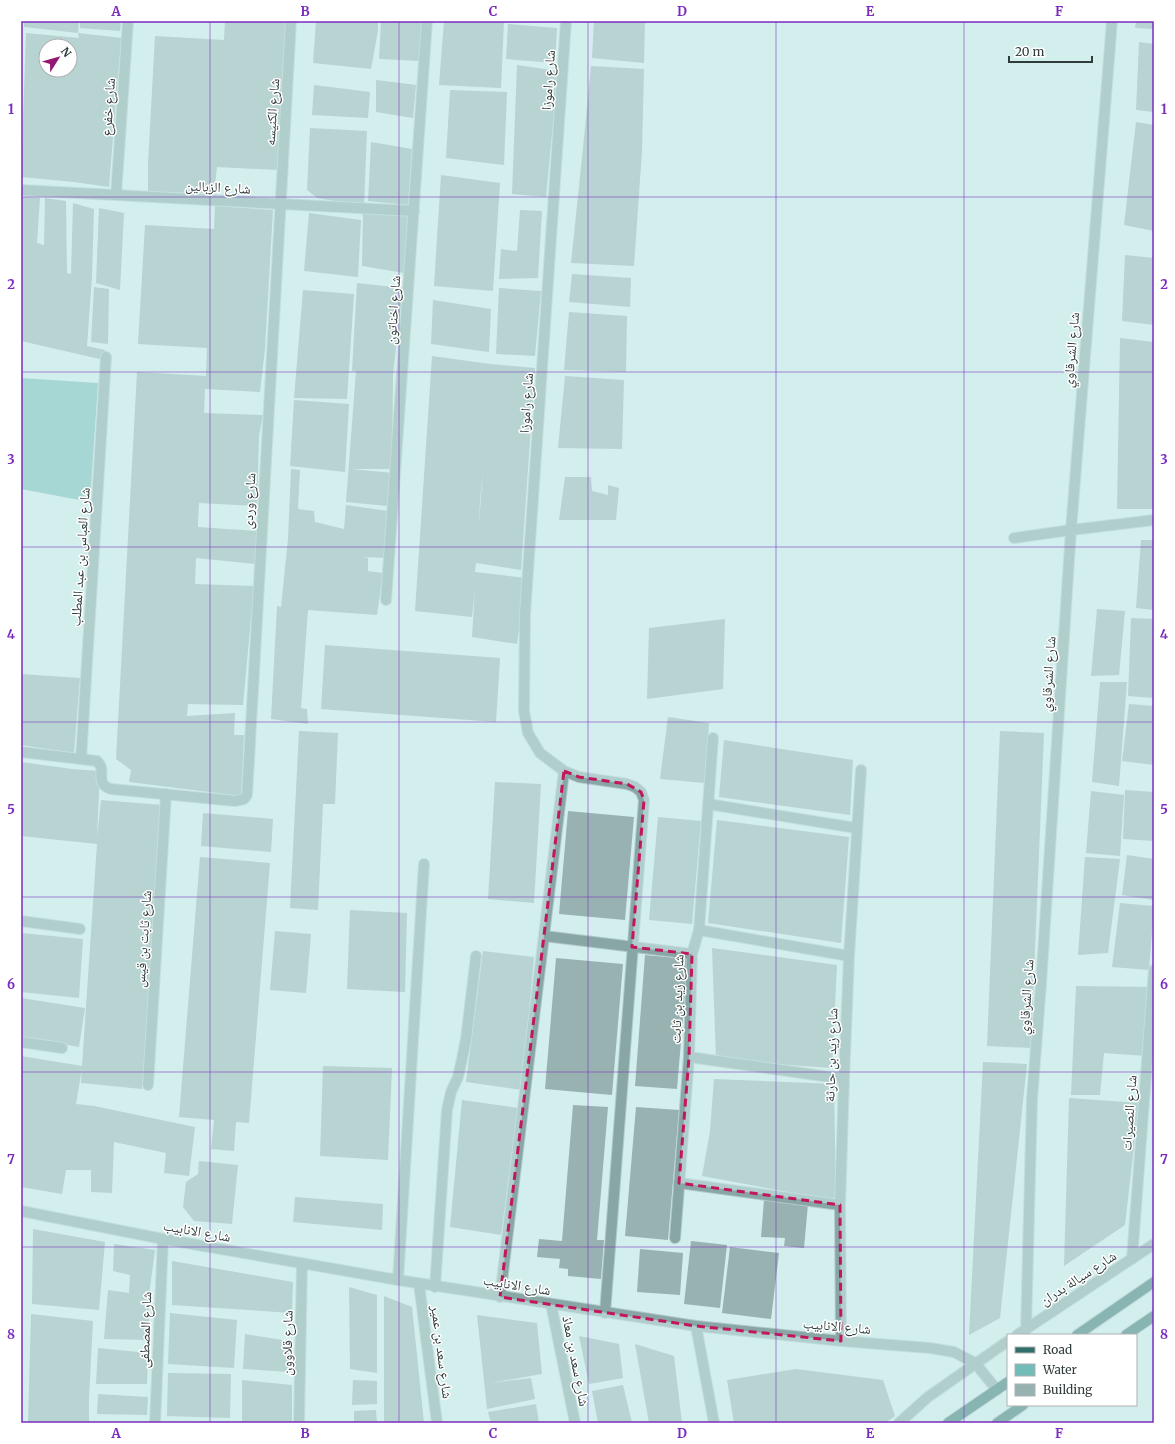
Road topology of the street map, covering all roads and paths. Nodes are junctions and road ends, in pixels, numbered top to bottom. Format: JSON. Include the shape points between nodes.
{"nodes":[{"id":1,"x":128,"y":21,"type":"edge"},
{"id":2,"x":291,"y":21,"type":"edge"},
{"id":3,"x":427,"y":21,"type":"edge"},
{"id":4,"x":566,"y":21,"type":"edge"},
{"id":5,"x":1112,"y":21,"type":"edge"},
{"id":6,"x":21,"y":190,"type":"edge"},
{"id":7,"x":116,"y":196,"type":"junction"},
{"id":8,"x":280,"y":204,"type":"junction"},
{"id":9,"x":414,"y":211,"type":"junction"},
{"id":10,"x":106,"y":357,"type":"dead end"},
{"id":11,"x":1154,"y":520,"type":"edge"},
{"id":12,"x":1071,"y":530,"type":"junction"},
{"id":13,"x":1014,"y":538,"type":"dead end"},
{"id":14,"x":386,"y":600,"type":"dead end"},
{"id":15,"x":713,"y":738,"type":"dead end"},
{"id":16,"x":21,"y":752,"type":"edge"},
{"id":17,"x":81,"y":759,"type":"junction"},
{"id":18,"x":861,"y":770,"type":"dead end"},
{"id":19,"x":564,"y":771,"type":"junction"},
{"id":20,"x":166,"y":794,"type":"junction"},
{"id":21,"x":708,"y":804,"type":"junction"},
{"id":22,"x":856,"y":828,"type":"junction"},
{"id":23,"x":424,"y":864,"type":"dead end"},
{"id":24,"x":21,"y":921,"type":"edge"},
{"id":25,"x":80,"y":930,"type":"dead end"},
{"id":26,"x":699,"y":930,"type":"junction"},
{"id":27,"x":544,"y":936,"type":"junction"},
{"id":28,"x":632,"y":947,"type":"junction"},
{"id":29,"x":692,"y":954,"type":"junction"},
{"id":30,"x":476,"y":956,"type":"dead end"},
{"id":31,"x":849,"y":956,"type":"junction"},
{"id":32,"x":1154,"y":970,"type":"edge"},
{"id":33,"x":21,"y":1042,"type":"edge"},
{"id":34,"x":62,"y":1048,"type":"dead end"},
{"id":35,"x":689,"y":1057,"type":"junction"},
{"id":36,"x":844,"y":1078,"type":"junction"},
{"id":37,"x":148,"y":1085,"type":"dead end"},
{"id":38,"x":679,"y":1183,"type":"junction"},
{"id":39,"x":840,"y":1206,"type":"junction"},
{"id":40,"x":21,"y":1212,"type":"edge"},
{"id":41,"x":675,"y":1238,"type":"dead end"},
{"id":42,"x":163,"y":1239,"type":"junction"},
{"id":43,"x":1154,"y":1244,"type":"edge"},
{"id":44,"x":1132,"y":1259,"type":"junction"},
{"id":45,"x":302,"y":1263,"type":"junction"},
{"id":46,"x":398,"y":1280,"type":"junction"},
{"id":47,"x":1154,"y":1282,"type":"edge"},
{"id":48,"x":419,"y":1284,"type":"junction"},
{"id":49,"x":435,"y":1286,"type":"junction"},
{"id":50,"x":500,"y":1297,"type":"junction"},
{"id":51,"x":551,"y":1304,"type":"junction"},
{"id":52,"x":605,"y":1313,"type":"junction"},
{"id":53,"x":1154,"y":1316,"type":"edge"},
{"id":54,"x":696,"y":1326,"type":"junction"},
{"id":55,"x":1022,"y":1332,"type":"edge"},
{"id":56,"x":1078,"y":1334,"type":"edge"},
{"id":57,"x":1127,"y":1334,"type":"edge"},
{"id":58,"x":841,"y":1341,"type":"junction"},
{"id":59,"x":1007,"y":1342,"type":"edge"},
{"id":60,"x":975,"y":1364,"type":"junction"},
{"id":61,"x":1007,"y":1383,"type":"edge"},
{"id":62,"x":997,"y":1390,"type":"junction"},
{"id":63,"x":1022,"y":1406,"type":"edge"},
{"id":64,"x":155,"y":1423,"type":"edge"},
{"id":65,"x":299,"y":1423,"type":"edge"},
{"id":66,"x":436,"y":1423,"type":"edge"},
{"id":67,"x":575,"y":1423,"type":"edge"},
{"id":68,"x":714,"y":1423,"type":"edge"},
{"id":69,"x":899,"y":1423,"type":"edge"},
{"id":70,"x":948,"y":1423,"type":"edge"},
{"id":71,"x":997,"y":1423,"type":"edge"}],
"edges":[{"from":1,"to":7,"type":"street","name":"شارع خفرع"},
{"from":2,"to":8,"type":"street","name":"شارع الكنيسه"},
{"from":3,"to":9,"type":"street","name":"شارع اخناتون"},
{"from":4,"to":19,"type":"street","name":"شارع راموزا","via":[[525,614],[524,711],[528,733],[540,753]]},
{"from":5,"to":12,"type":"street","name":"شارع الشرقاوي"},
{"from":6,"to":7,"type":"street","name":"شارع الزبالين"},
{"from":7,"to":8,"type":"street","name":"شارع الزبالين"},
{"from":8,"to":9,"type":"street","name":"شارع الزبالين"},
{"from":8,"to":20,"type":"street","name":"شارع وردى","via":[[247,795],[244,799],[235,801]]},
{"from":9,"to":14,"type":"street","name":"شارع اخناتون"},
{"from":10,"to":17,"type":"street","name":"شارع العباس بن عبد المطلب"},
{"from":11,"to":12,"type":"street"},
{"from":12,"to":13,"type":"street"},
{"from":12,"to":55,"type":"street","name":"شارع الشرقاوي","via":[[1032,1099]]},
{"from":15,"to":21,"type":"street","name":"شارع زيد بن ثابت"},
{"from":16,"to":17,"type":"street"},
{"from":17,"to":20,"type":"street","via":[[97,761],[102,769],[101,779],[106,787]]},
{"from":18,"to":22,"type":"street","name":"شارع زيد بن حارثة"},
{"from":19,"to":27,"type":"street"},
{"from":19,"to":28,"type":"street","name":"شارع راموزا","via":[[579,777],[635,786],[641,792],[644,808]]},
{"from":20,"to":37,"type":"street","name":"شارع ثابت بن قيس"},
{"from":21,"to":22,"type":"street"},
{"from":21,"to":26,"type":"street","name":"شارع زيد بن ثابت"},
{"from":22,"to":31,"type":"street","name":"شارع زيد بن حارثة"},
{"from":23,"to":46,"type":"street"},
{"from":24,"to":25,"type":"street"},
{"from":26,"to":29,"type":"street","name":"شارع زيد بن ثابت"},
{"from":26,"to":31,"type":"street"},
{"from":27,"to":28,"type":"street"},
{"from":27,"to":50,"type":"street"},
{"from":28,"to":29,"type":"street"},
{"from":28,"to":52,"type":"street","name":"شارع راموزا"},
{"from":29,"to":35,"type":"street","name":"شارع زيد بن ثابت"},
{"from":30,"to":49,"type":"street","via":[[466,1039],[447,1110]]},
{"from":31,"to":36,"type":"street","name":"شارع زيد بن حارثة"},
{"from":32,"to":44,"type":"street","name":"شارع النصيرات"},
{"from":33,"to":34,"type":"street"},
{"from":35,"to":36,"type":"street"},
{"from":35,"to":38,"type":"street","name":"شارع زيد بن ثابت"},
{"from":36,"to":39,"type":"street","name":"شارع زيد بن حارثة"},
{"from":38,"to":39,"type":"street"},
{"from":38,"to":41,"type":"street","name":"شارع زيد بن ثابت"},
{"from":39,"to":58,"type":"street","name":"شارع زيد بن حارثة"},
{"from":40,"to":42,"type":"street","name":"شارع الانابيب"},
{"from":42,"to":45,"type":"street","name":"شارع الانابيب"},
{"from":42,"to":64,"type":"street","name":"شارع المصطفى"},
{"from":43,"to":44,"type":"street","name":"شارع سيالة بدران"},
{"from":44,"to":55,"type":"street","name":"شارع سيالة بدران"},
{"from":45,"to":46,"type":"street","name":"شارع الانابيب"},
{"from":45,"to":65,"type":"street","name":"شارع قلاوون"},
{"from":46,"to":48,"type":"street","name":"شارع الانابيب"},
{"from":47,"to":56,"type":"main road"},
{"from":48,"to":49,"type":"street","name":"شارع الانابيب"},
{"from":48,"to":66,"type":"street","name":"شارع سعد بن عمير"},
{"from":49,"to":50,"type":"street","name":"شارع الانابيب"},
{"from":50,"to":51,"type":"street","name":"شارع الانابيب"},
{"from":51,"to":52,"type":"street","name":"شارع الانابيب"},
{"from":51,"to":67,"type":"street","name":"شارع سعد بن معاذ"},
{"from":52,"to":54,"type":"street","name":"شارع الانابيب"},
{"from":53,"to":57,"type":"main road"},
{"from":54,"to":58,"type":"street","name":"شارع الانابيب"},
{"from":54,"to":68,"type":"street"},
{"from":58,"to":60,"type":"street","name":"شارع الانابيب","via":[[938,1349],[954,1352]]},
{"from":59,"to":60,"type":"street"},
{"from":60,"to":62,"type":"street","name":"شارع الانابيب"},
{"from":60,"to":69,"type":"street","via":[[928,1397]]},
{"from":61,"to":62,"type":"main road"},
{"from":62,"to":70,"type":"main road"},
{"from":63,"to":71,"type":"main road"}]}
